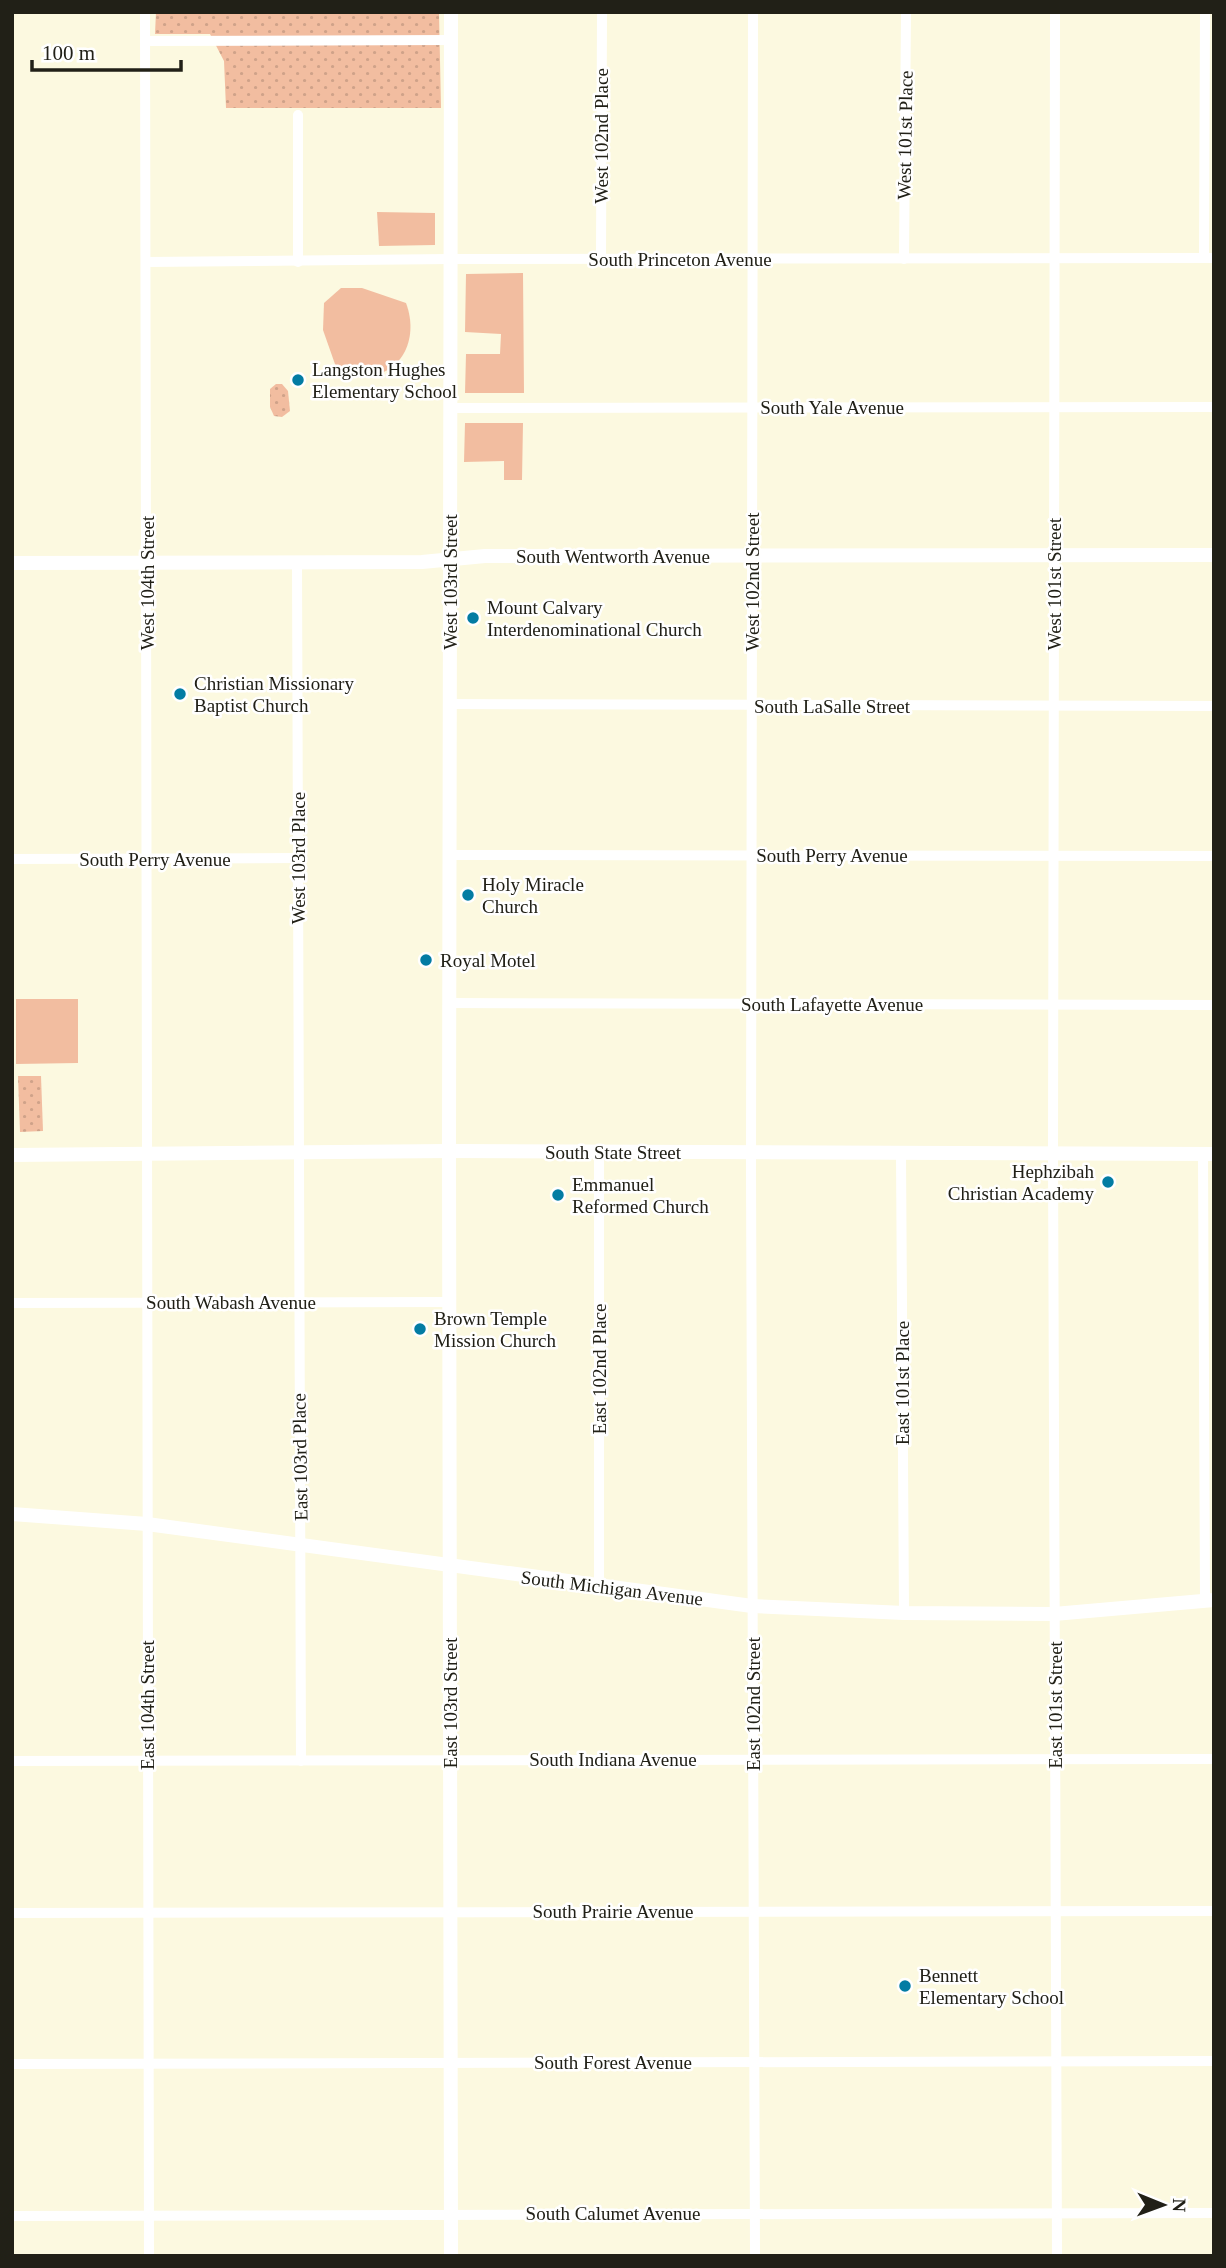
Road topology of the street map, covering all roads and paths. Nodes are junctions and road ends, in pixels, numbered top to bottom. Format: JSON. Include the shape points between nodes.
{"nodes":[{"id":1,"x":145,"y":12,"type":"edge"},
{"id":2,"x":451,"y":12,"type":"edge"},
{"id":3,"x":602,"y":12,"type":"edge"},
{"id":4,"x":753,"y":12,"type":"edge"},
{"id":5,"x":906,"y":12,"type":"edge"},
{"id":6,"x":1055,"y":12,"type":"edge"},
{"id":7,"x":1205,"y":12,"type":"edge"},
{"id":8,"x":451,"y":40,"type":"junction"},
{"id":9,"x":145,"y":41,"type":"junction"},
{"id":10,"x":298,"y":115,"type":"dead end"},
{"id":11,"x":904,"y":258,"type":"junction"},
{"id":12,"x":1055,"y":258,"type":"junction"},
{"id":13,"x":1209,"y":258,"type":"edge"},
{"id":14,"x":451,"y":259,"type":"junction"},
{"id":15,"x":601,"y":259,"type":"junction"},
{"id":16,"x":753,"y":259,"type":"junction"},
{"id":17,"x":298,"y":261,"type":"junction"},
{"id":18,"x":146,"y":262,"type":"junction"},
{"id":19,"x":1054,"y":406,"type":"junction"},
{"id":20,"x":1214,"y":407,"type":"edge"},
{"id":21,"x":450,"y":408,"type":"junction"},
{"id":22,"x":752,"y":408,"type":"junction"},
{"id":23,"x":1214,"y":555,"type":"edge"},
{"id":24,"x":752,"y":556,"type":"junction"},
{"id":25,"x":1054,"y":556,"type":"junction"},
{"id":26,"x":450,"y":559,"type":"junction"},
{"id":27,"x":297,"y":562,"type":"junction"},
{"id":28,"x":12,"y":563,"type":"edge"},
{"id":29,"x":147,"y":563,"type":"junction"},
{"id":30,"x":450,"y":704,"type":"junction"},
{"id":31,"x":1054,"y":705,"type":"junction"},
{"id":32,"x":753,"y":706,"type":"junction"},
{"id":33,"x":1214,"y":706,"type":"edge"},
{"id":34,"x":450,"y":855,"type":"junction"},
{"id":35,"x":752,"y":855,"type":"junction"},
{"id":36,"x":1054,"y":856,"type":"junction"},
{"id":37,"x":1214,"y":856,"type":"edge"},
{"id":38,"x":298,"y":858,"type":"junction"},
{"id":39,"x":12,"y":859,"type":"edge"},
{"id":40,"x":146,"y":859,"type":"junction"},
{"id":41,"x":449,"y":1003,"type":"junction"},
{"id":42,"x":751,"y":1003,"type":"junction"},
{"id":43,"x":1054,"y":1004,"type":"junction"},
{"id":44,"x":1214,"y":1005,"type":"edge"},
{"id":45,"x":449,"y":1151,"type":"junction"},
{"id":46,"x":599,"y":1152,"type":"junction"},
{"id":47,"x":297,"y":1153,"type":"junction"},
{"id":48,"x":751,"y":1153,"type":"junction"},
{"id":49,"x":146,"y":1154,"type":"junction"},
{"id":50,"x":901,"y":1154,"type":"junction"},
{"id":51,"x":1209,"y":1154,"type":"edge"},
{"id":52,"x":12,"y":1155,"type":"edge"},
{"id":53,"x":1053,"y":1155,"type":"junction"},
{"id":54,"x":299,"y":1301,"type":"junction"},
{"id":55,"x":146,"y":1302,"type":"junction"},
{"id":56,"x":449,"y":1302,"type":"junction"},
{"id":57,"x":12,"y":1303,"type":"edge"},
{"id":58,"x":12,"y":1514,"type":"edge"},
{"id":59,"x":147,"y":1524,"type":"junction"},
{"id":60,"x":301,"y":1544,"type":"junction"},
{"id":61,"x":450,"y":1566,"type":"junction"},
{"id":62,"x":600,"y":1587,"type":"junction"},
{"id":63,"x":1209,"y":1600,"type":"edge"},
{"id":64,"x":752,"y":1606,"type":"junction"},
{"id":65,"x":904,"y":1612,"type":"junction"},
{"id":66,"x":1054,"y":1614,"type":"junction"},
{"id":67,"x":450,"y":1759,"type":"junction"},
{"id":68,"x":753,"y":1759,"type":"junction"},
{"id":69,"x":1055,"y":1759,"type":"junction"},
{"id":70,"x":1214,"y":1759,"type":"edge"},
{"id":71,"x":12,"y":1761,"type":"edge"},
{"id":72,"x":301,"y":1761,"type":"junction"},
{"id":73,"x":148,"y":1762,"type":"junction"},
{"id":74,"x":1214,"y":1910,"type":"edge"},
{"id":75,"x":450,"y":1911,"type":"junction"},
{"id":76,"x":754,"y":1911,"type":"junction"},
{"id":77,"x":1055,"y":1911,"type":"junction"},
{"id":78,"x":148,"y":1912,"type":"junction"},
{"id":79,"x":12,"y":1913,"type":"edge"},
{"id":80,"x":1056,"y":2061,"type":"junction"},
{"id":81,"x":1214,"y":2061,"type":"edge"},
{"id":82,"x":754,"y":2062,"type":"junction"},
{"id":83,"x":149,"y":2063,"type":"junction"},
{"id":84,"x":451,"y":2063,"type":"junction"},
{"id":85,"x":12,"y":2064,"type":"edge"},
{"id":86,"x":451,"y":2213,"type":"junction"},
{"id":87,"x":755,"y":2213,"type":"junction"},
{"id":88,"x":1057,"y":2213,"type":"junction"},
{"id":89,"x":1214,"y":2213,"type":"edge"},
{"id":90,"x":12,"y":2216,"type":"edge"},
{"id":91,"x":149,"y":2216,"type":"junction"},
{"id":92,"x":149,"y":2256,"type":"edge"},
{"id":93,"x":451,"y":2256,"type":"edge"},
{"id":94,"x":755,"y":2256,"type":"edge"},
{"id":95,"x":1057,"y":2256,"type":"edge"}],
"edges":[{"from":1,"to":9,"type":"street","name":"West 104th Street"},
{"from":2,"to":8,"type":"main road","name":"West 103rd Street"},
{"from":3,"to":15,"type":"street","name":"West 102nd Place"},
{"from":4,"to":16,"type":"street","name":"West 102nd Street"},
{"from":5,"to":11,"type":"street","name":"West 101st Place"},
{"from":6,"to":12,"type":"street","name":"West 101st Street"},
{"from":7,"to":13,"type":"street"},
{"from":8,"to":9,"type":"street"},
{"from":8,"to":14,"type":"main road","name":"West 103rd Street"},
{"from":9,"to":18,"type":"street","name":"West 104th Street"},
{"from":10,"to":17,"type":"street"},
{"from":11,"to":12,"type":"street","name":"South Princeton Avenue"},
{"from":11,"to":16,"type":"street","name":"South Princeton Avenue"},
{"from":12,"to":13,"type":"street","name":"South Princeton Avenue"},
{"from":12,"to":19,"type":"street","name":"West 101st Street"},
{"from":14,"to":15,"type":"street","name":"South Princeton Avenue"},
{"from":14,"to":17,"type":"street","name":"South Princeton Avenue"},
{"from":14,"to":21,"type":"main road","name":"West 103rd Street"},
{"from":15,"to":16,"type":"street","name":"South Princeton Avenue"},
{"from":16,"to":22,"type":"street","name":"West 102nd Street"},
{"from":17,"to":18,"type":"street","name":"South Princeton Avenue"},
{"from":18,"to":29,"type":"street","name":"West 104th Street"},
{"from":19,"to":20,"type":"street","name":"South Yale Avenue"},
{"from":19,"to":22,"type":"street","name":"South Yale Avenue"},
{"from":19,"to":25,"type":"street","name":"West 101st Street"},
{"from":21,"to":22,"type":"street","name":"South Yale Avenue"},
{"from":21,"to":26,"type":"main road","name":"West 103rd Street"},
{"from":22,"to":24,"type":"street","name":"West 102nd Street"},
{"from":23,"to":25,"type":"main road","name":"South Wentworth Avenue"},
{"from":24,"to":25,"type":"main road","name":"South Wentworth Avenue"},
{"from":24,"to":26,"type":"main road","name":"South Wentworth Avenue"},
{"from":24,"to":32,"type":"street","name":"West 102nd Street"},
{"from":25,"to":31,"type":"street","name":"West 101st Street"},
{"from":26,"to":27,"type":"main road","name":"South Wentworth Avenue"},
{"from":26,"to":30,"type":"main road","name":"West 103rd Street"},
{"from":27,"to":29,"type":"main road","name":"South Wentworth Avenue"},
{"from":27,"to":38,"type":"street","name":"West 103rd Place"},
{"from":28,"to":29,"type":"main road","name":"South Wentworth Avenue"},
{"from":29,"to":40,"type":"street","name":"West 104th Street"},
{"from":30,"to":32,"type":"street","name":"South LaSalle Street"},
{"from":30,"to":34,"type":"main road","name":"West 103rd Street"},
{"from":31,"to":32,"type":"street","name":"South LaSalle Street"},
{"from":31,"to":33,"type":"street","name":"South LaSalle Street"},
{"from":31,"to":36,"type":"street","name":"West 101st Street"},
{"from":32,"to":35,"type":"street","name":"West 102nd Street"},
{"from":34,"to":35,"type":"street","name":"South Perry Avenue"},
{"from":34,"to":41,"type":"main road","name":"West 103rd Street"},
{"from":35,"to":36,"type":"street","name":"South Perry Avenue"},
{"from":35,"to":42,"type":"street","name":"West 102nd Street"},
{"from":36,"to":37,"type":"street","name":"South Perry Avenue"},
{"from":36,"to":43,"type":"street","name":"West 101st Street"},
{"from":38,"to":40,"type":"street","name":"South Perry Avenue"},
{"from":38,"to":47,"type":"street","name":"West 103rd Place"},
{"from":39,"to":40,"type":"street","name":"South Perry Avenue"},
{"from":40,"to":49,"type":"street","name":"West 104th Street"},
{"from":41,"to":42,"type":"street","name":"South Lafayette Avenue"},
{"from":41,"to":45,"type":"main road","name":"West 103rd Street"},
{"from":42,"to":43,"type":"street","name":"South Lafayette Avenue"},
{"from":42,"to":48,"type":"street","name":"West 102nd Street"},
{"from":43,"to":44,"type":"street","name":"South Lafayette Avenue"},
{"from":43,"to":53,"type":"street","name":"West 101st Street"},
{"from":45,"to":46,"type":"main road","name":"South State Street"},
{"from":45,"to":47,"type":"main road","name":"South State Street"},
{"from":45,"to":56,"type":"main road","name":"East 103rd Street"},
{"from":46,"to":48,"type":"main road","name":"South State Street"},
{"from":46,"to":62,"type":"street","name":"East 102nd Place"},
{"from":47,"to":49,"type":"main road","name":"South State Street"},
{"from":47,"to":54,"type":"street","name":"East 103rd Place"},
{"from":48,"to":50,"type":"main road","name":"South State Street"},
{"from":48,"to":64,"type":"street","name":"East 102nd Street"},
{"from":49,"to":52,"type":"main road","name":"South State Street"},
{"from":49,"to":55,"type":"street","name":"East 104th Street"},
{"from":50,"to":53,"type":"main road","name":"South State Street"},
{"from":50,"to":65,"type":"street","name":"East 101st Place"},
{"from":51,"to":53,"type":"main road","name":"South State Street"},
{"from":51,"to":63,"type":"street"},
{"from":53,"to":66,"type":"street","name":"East 101st Street"},
{"from":54,"to":55,"type":"street","name":"South Wabash Avenue"},
{"from":54,"to":56,"type":"street","name":"South Wabash Avenue"},
{"from":54,"to":60,"type":"street","name":"East 103rd Place"},
{"from":55,"to":57,"type":"street","name":"South Wabash Avenue"},
{"from":55,"to":59,"type":"street","name":"East 104th Street"},
{"from":56,"to":61,"type":"main road","name":"East 103rd Street"},
{"from":58,"to":59,"type":"main road","name":"South Michigan Avenue"},
{"from":59,"to":60,"type":"main road","name":"South Michigan Avenue"},
{"from":59,"to":73,"type":"street","name":"East 104th Street"},
{"from":60,"to":61,"type":"main road","name":"South Michigan Avenue"},
{"from":60,"to":72,"type":"street","name":"East 103rd Place"},
{"from":61,"to":62,"type":"main road","name":"South Michigan Avenue"},
{"from":61,"to":67,"type":"main road","name":"East 103rd Street"},
{"from":62,"to":64,"type":"main road","name":"South Michigan Avenue"},
{"from":63,"to":66,"type":"main road","name":"South Michigan Avenue"},
{"from":64,"to":65,"type":"main road","name":"South Michigan Avenue"},
{"from":64,"to":68,"type":"street","name":"East 102nd Street"},
{"from":65,"to":66,"type":"main road","name":"South Michigan Avenue"},
{"from":66,"to":69,"type":"street","name":"East 101st Street"},
{"from":67,"to":68,"type":"street","name":"South Indiana Avenue"},
{"from":67,"to":72,"type":"street","name":"South Indiana Avenue"},
{"from":67,"to":75,"type":"main road","name":"East 103rd Street"},
{"from":68,"to":69,"type":"street","name":"South Indiana Avenue"},
{"from":68,"to":76,"type":"street","name":"East 102nd Street"},
{"from":69,"to":70,"type":"street","name":"South Indiana Avenue"},
{"from":69,"to":77,"type":"street","name":"East 101st Street"},
{"from":71,"to":73,"type":"street","name":"South Indiana Avenue"},
{"from":72,"to":73,"type":"street","name":"South Indiana Avenue"},
{"from":73,"to":78,"type":"street","name":"East 104th Street"},
{"from":74,"to":77,"type":"street","name":"South Prairie Avenue"},
{"from":75,"to":76,"type":"street","name":"South Prairie Avenue"},
{"from":75,"to":78,"type":"street","name":"South Prairie Avenue"},
{"from":75,"to":84,"type":"main road","name":"East 103rd Street"},
{"from":76,"to":77,"type":"street","name":"South Prairie Avenue"},
{"from":76,"to":82,"type":"street","name":"East 102nd Street"},
{"from":77,"to":80,"type":"street","name":"East 101st Street"},
{"from":78,"to":79,"type":"street","name":"South Prairie Avenue"},
{"from":78,"to":83,"type":"street","name":"East 104th Street"},
{"from":80,"to":81,"type":"street","name":"South Forest Avenue"},
{"from":80,"to":82,"type":"street","name":"South Forest Avenue"},
{"from":80,"to":88,"type":"street","name":"East 101st Street"},
{"from":82,"to":84,"type":"street","name":"South Forest Avenue"},
{"from":82,"to":87,"type":"street","name":"East 102nd Street"},
{"from":83,"to":84,"type":"street","name":"South Forest Avenue"},
{"from":83,"to":85,"type":"street","name":"South Forest Avenue"},
{"from":83,"to":91,"type":"street","name":"East 104th Street"},
{"from":84,"to":86,"type":"main road","name":"East 103rd Street"},
{"from":86,"to":87,"type":"street","name":"South Calumet Avenue"},
{"from":86,"to":91,"type":"street","name":"South Calumet Avenue"},
{"from":86,"to":93,"type":"main road","name":"East 103rd Street"},
{"from":87,"to":88,"type":"street","name":"South Calumet Avenue"},
{"from":87,"to":94,"type":"street","name":"East 102nd Street"},
{"from":88,"to":89,"type":"street","name":"South Calumet Avenue"},
{"from":88,"to":95,"type":"street","name":"East 101st Street"},
{"from":90,"to":91,"type":"street","name":"South Calumet Avenue"},
{"from":91,"to":92,"type":"street","name":"East 104th Street"}]}
